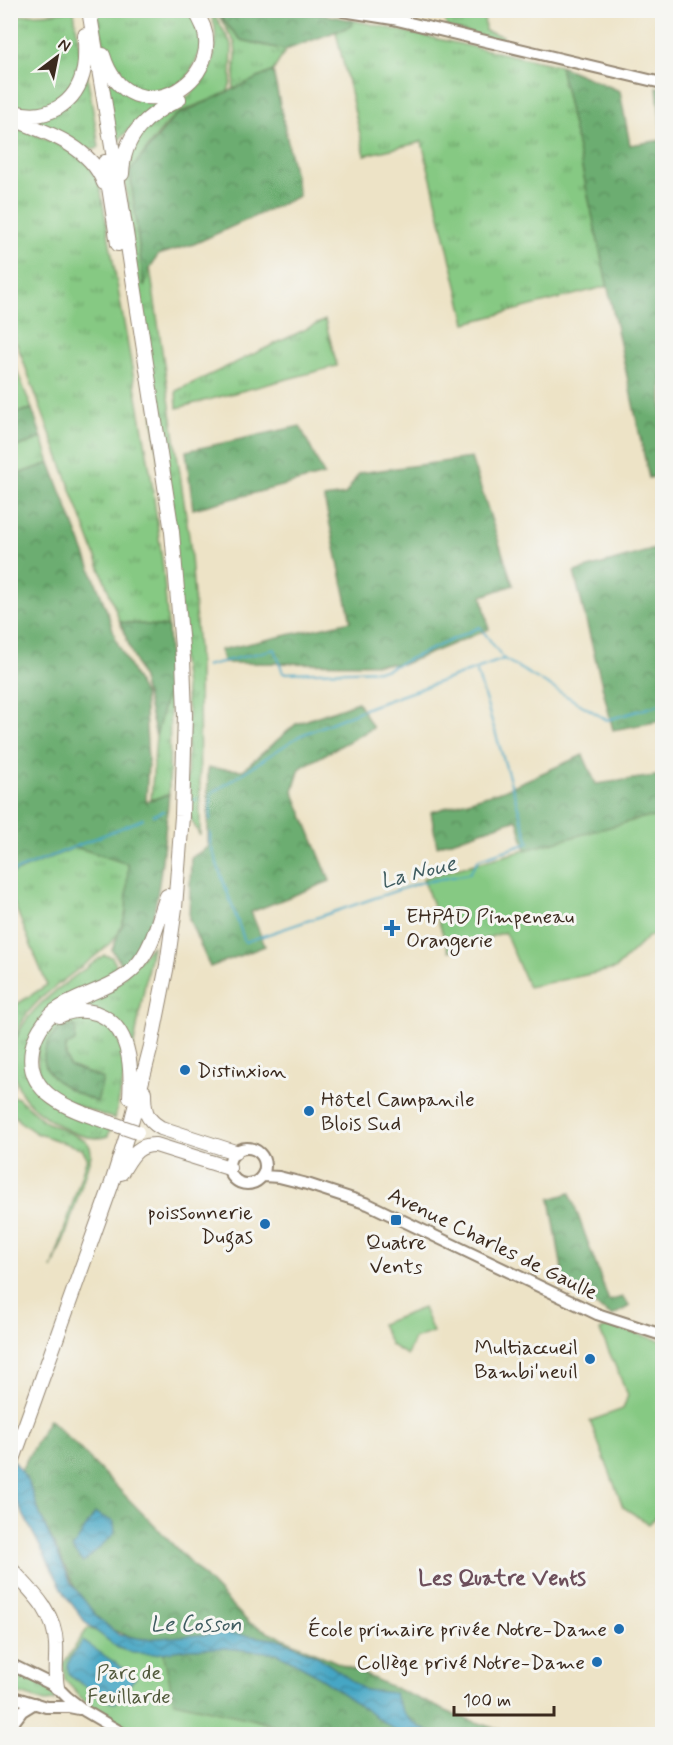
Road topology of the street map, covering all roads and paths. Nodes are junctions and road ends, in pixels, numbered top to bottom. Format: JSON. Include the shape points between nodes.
{"nodes":[{"id":1,"x":194,"y":10,"type":"edge"},
{"id":2,"x":204,"y":10,"type":"edge"},
{"id":3,"x":341,"y":11,"type":"edge"},
{"id":4,"x":85,"y":12,"type":"edge"},
{"id":5,"x":85,"y":36,"type":"junction"},
{"id":6,"x":663,"y":83,"type":"edge"},
{"id":7,"x":10,"y":110,"type":"edge"},
{"id":8,"x":10,"y":118,"type":"edge"},
{"id":9,"x":121,"y":200,"type":"junction"},
{"id":10,"x":114,"y":219,"type":"junction"},
{"id":11,"x":167,"y":896,"type":"junction"},
{"id":12,"x":36,"y":1035,"type":"junction"},
{"id":13,"x":144,"y":1075,"type":"junction"},
{"id":14,"x":130,"y":1097,"type":"junction"},
{"id":15,"x":265,"y":1159,"type":"junction"},
{"id":16,"x":231,"y":1160,"type":"junction"},
{"id":17,"x":263,"y":1176,"type":"junction"},
{"id":18,"x":307,"y":1184,"type":"junction"},
{"id":19,"x":111,"y":1186,"type":"junction"},
{"id":20,"x":663,"y":1335,"type":"edge"},
{"id":21,"x":13,"y":1443,"type":"edge"},
{"id":22,"x":10,"y":1468,"type":"edge"},
{"id":23,"x":10,"y":1568,"type":"edge"},
{"id":24,"x":10,"y":1664,"type":"edge"},
{"id":25,"x":59,"y":1689,"type":"junction"},
{"id":26,"x":10,"y":1696,"type":"edge"},
{"id":27,"x":35,"y":1703,"type":"junction"},
{"id":28,"x":55,"y":1706,"type":"junction"},
{"id":29,"x":85,"y":1711,"type":"junction"},
{"id":30,"x":10,"y":1727,"type":"edge"},
{"id":31,"x":124,"y":1734,"type":"edge"}],
"edges":[{"from":1,"to":4,"type":"highway","via":[[205,34],[202,63],[184,87],[156,98],[134,93],[110,73]]},
{"from":2,"to":9,"type":"highway","via":[[214,43],[207,70],[194,88],[152,113],[130,139],[122,162]]},
{"from":3,"to":6,"type":"street","via":[[415,31],[507,47]]},
{"from":4,"to":5,"type":"highway"},
{"from":4,"to":9,"type":"highway"},
{"from":5,"to":7,"type":"highway","via":[[84,69],[69,100],[56,110],[41,114]]},
{"from":5,"to":10,"type":"highway"},
{"from":8,"to":10,"type":"highway","via":[[63,142],[92,161],[102,177]]},
{"from":9,"to":13,"type":"highway","via":[[172,532],[185,715],[175,908]]},
{"from":10,"to":11,"type":"highway","via":[[161,508],[172,605],[176,752]]},
{"from":11,"to":12,"type":"highway","via":[[152,940],[136,966],[114,983],[55,1012]]},
{"from":11,"to":14,"type":"highway","via":[[159,964]]},
{"from":12,"to":14,"type":"highway","via":[[54,1019],[71,1011],[102,1015],[122,1034],[126,1044]]},
{"from":12,"to":16,"type":"highway","bridge":true,"via":[[32,1066],[44,1092],[69,1108]]},
{"from":13,"to":16,"type":"highway","via":[[145,1112],[153,1124]]},
{"from":13,"to":19,"type":"highway"},
{"from":14,"to":21,"type":"highway"},
{"from":15,"to":16,"type":"street","via":[[250,1147],[243,1148]]},
{"from":15,"to":17,"type":"street"},
{"from":15,"to":18,"type":"street","name":"Avenue Charles de Gaulle"},
{"from":16,"to":17,"type":"street","via":[[234,1179],[243,1184],[254,1183]]},
{"from":16,"to":19,"type":"highway","via":[[149,1145],[133,1154]]},
{"from":17,"to":18,"type":"street","name":"Avenue Charles de Gaulle"},
{"from":18,"to":20,"type":"street","name":"Avenue Charles de Gaulle","via":[[368,1204],[597,1314]]},
{"from":19,"to":21,"type":"highway"},
{"from":21,"to":22,"type":"highway"},
{"from":23,"to":25,"type":"highway","via":[[51,1618]]},
{"from":24,"to":25,"type":"street"},
{"from":25,"to":28,"type":"street","via":[[61,1699]]},
{"from":25,"to":29,"type":"street"},
{"from":26,"to":27,"type":"street"},
{"from":27,"to":28,"type":"street"},
{"from":27,"to":30,"type":"street","via":[[22,1711]]},
{"from":28,"to":29,"type":"street"},
{"from":29,"to":31,"type":"street"}]}
